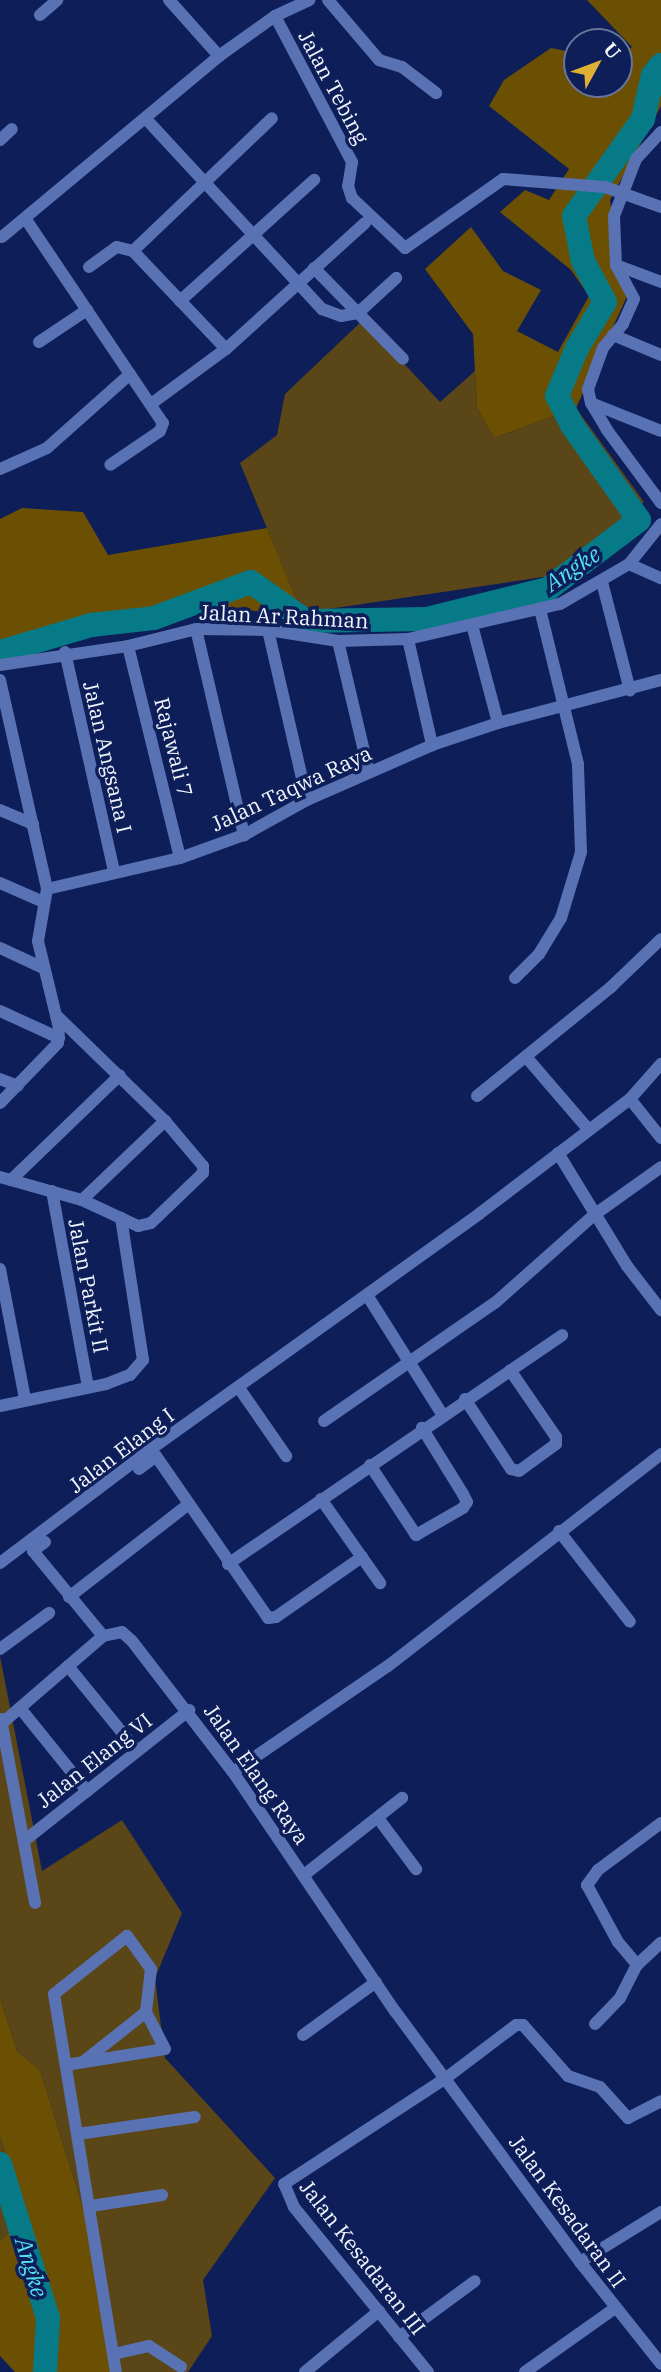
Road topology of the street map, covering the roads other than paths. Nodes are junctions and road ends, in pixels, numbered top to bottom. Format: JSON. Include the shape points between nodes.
{"nodes":[{"id":1,"x":58,"y":0,"type":"edge"},
{"id":2,"x":169,"y":0,"type":"edge"},
{"id":3,"x":310,"y":0,"type":"edge"},
{"id":4,"x":328,"y":0,"type":"edge"},
{"id":5,"x":40,"y":15,"type":"dead end"},
{"id":6,"x":275,"y":16,"type":"junction"},
{"id":7,"x":219,"y":56,"type":"junction"},
{"id":8,"x":436,"y":93,"type":"dead end"},
{"id":9,"x":272,"y":118,"type":"dead end"},
{"id":10,"x":147,"y":120,"type":"junction"},
{"id":11,"x":12,"y":129,"type":"dead end"},
{"id":12,"x":661,"y":132,"type":"edge"},
{"id":13,"x":0,"y":140,"type":"edge"},
{"id":14,"x":314,"y":180,"type":"dead end"},
{"id":15,"x":203,"y":184,"type":"junction"},
{"id":16,"x":622,"y":192,"type":"junction"},
{"id":17,"x":661,"y":207,"type":"edge"},
{"id":18,"x":25,"y":218,"type":"junction"},
{"id":19,"x":365,"y":223,"type":"dead end"},
{"id":20,"x":1,"y":236,"type":"edge"},
{"id":21,"x":253,"y":236,"type":"junction"},
{"id":22,"x":133,"y":251,"type":"junction"},
{"id":23,"x":616,"y":265,"type":"junction"},
{"id":24,"x":89,"y":267,"type":"dead end"},
{"id":25,"x":314,"y":268,"type":"junction"},
{"id":26,"x":396,"y":278,"type":"dead end"},
{"id":27,"x":661,"y":282,"type":"edge"},
{"id":28,"x":297,"y":284,"type":"junction"},
{"id":29,"x":180,"y":301,"type":"junction"},
{"id":30,"x":87,"y":310,"type":"junction"},
{"id":31,"x":358,"y":313,"type":"junction"},
{"id":32,"x":613,"y":335,"type":"junction"},
{"id":33,"x":39,"y":342,"type":"dead end"},
{"id":34,"x":226,"y":349,"type":"junction"},
{"id":35,"x":661,"y":355,"type":"edge"},
{"id":36,"x":402,"y":359,"type":"dead end"},
{"id":37,"x":130,"y":374,"type":"junction"},
{"id":38,"x":591,"y":403,"type":"junction"},
{"id":39,"x":151,"y":404,"type":"junction"},
{"id":40,"x":661,"y":431,"type":"edge"},
{"id":41,"x":110,"y":465,"type":"dead end"},
{"id":42,"x":0,"y":469,"type":"edge"},
{"id":43,"x":661,"y":502,"type":"edge"},
{"id":44,"x":661,"y":524,"type":"edge"},
{"id":45,"x":629,"y":564,"type":"junction"},
{"id":46,"x":661,"y":579,"type":"edge"},
{"id":47,"x":602,"y":582,"type":"junction"},
{"id":48,"x":540,"y":609,"type":"junction"},
{"id":49,"x":472,"y":625,"type":"junction"},
{"id":50,"x":196,"y":629,"type":"junction"},
{"id":51,"x":268,"y":630,"type":"junction"},
{"id":52,"x":408,"y":639,"type":"junction"},
{"id":53,"x":338,"y":641,"type":"junction"},
{"id":54,"x":128,"y":646,"type":"junction"},
{"id":55,"x":65,"y":652,"type":"junction"},
{"id":56,"x":0,"y":665,"type":"edge"},
{"id":57,"x":0,"y":680,"type":"edge"},
{"id":58,"x":661,"y":680,"type":"edge"},
{"id":59,"x":629,"y":690,"type":"junction"},
{"id":60,"x":566,"y":706,"type":"junction"},
{"id":61,"x":498,"y":723,"type":"junction"},
{"id":62,"x":0,"y":734,"type":"edge"},
{"id":63,"x":14,"y":740,"type":"junction"},
{"id":64,"x":432,"y":745,"type":"junction"},
{"id":65,"x":369,"y":772,"type":"junction"},
{"id":66,"x":307,"y":800,"type":"junction"},
{"id":67,"x":0,"y":810,"type":"edge"},
{"id":68,"x":33,"y":824,"type":"junction"},
{"id":69,"x":244,"y":835,"type":"junction"},
{"id":70,"x":180,"y":858,"type":"junction"},
{"id":71,"x":114,"y":871,"type":"junction"},
{"id":72,"x":0,"y":883,"type":"edge"},
{"id":73,"x":44,"y":895,"type":"junction"},
{"id":74,"x":661,"y":939,"type":"edge"},
{"id":75,"x":0,"y":948,"type":"edge"},
{"id":76,"x":44,"y":968,"type":"junction"},
{"id":77,"x":516,"y":978,"type":"dead end"},
{"id":78,"x":0,"y":1011,"type":"edge"},
{"id":79,"x":56,"y":1015,"type":"junction"},
{"id":80,"x":60,"y":1038,"type":"junction"},
{"id":81,"x":527,"y":1058,"type":"junction"},
{"id":82,"x":661,"y":1064,"type":"edge"},
{"id":83,"x":120,"y":1075,"type":"junction"},
{"id":84,"x":0,"y":1079,"type":"edge"},
{"id":85,"x":18,"y":1086,"type":"junction"},
{"id":86,"x":477,"y":1096,"type":"dead end"},
{"id":87,"x":630,"y":1099,"type":"junction"},
{"id":88,"x":0,"y":1102,"type":"edge"},
{"id":89,"x":165,"y":1121,"type":"junction"},
{"id":90,"x":589,"y":1130,"type":"junction"},
{"id":91,"x":661,"y":1138,"type":"edge"},
{"id":92,"x":558,"y":1153,"type":"junction"},
{"id":93,"x":661,"y":1167,"type":"edge"},
{"id":94,"x":9,"y":1178,"type":"edge"},
{"id":95,"x":52,"y":1191,"type":"junction"},
{"id":96,"x":82,"y":1200,"type":"junction"},
{"id":97,"x":594,"y":1215,"type":"junction"},
{"id":98,"x":121,"y":1218,"type":"junction"},
{"id":99,"x":0,"y":1269,"type":"edge"},
{"id":100,"x":368,"y":1295,"type":"junction"},
{"id":101,"x":659,"y":1305,"type":"edge"},
{"id":102,"x":562,"y":1335,"type":"dead end"},
{"id":103,"x":407,"y":1361,"type":"junction"},
{"id":104,"x":510,"y":1370,"type":"junction"},
{"id":105,"x":88,"y":1387,"type":"junction"},
{"id":106,"x":239,"y":1388,"type":"junction"},
{"id":107,"x":25,"y":1399,"type":"junction"},
{"id":108,"x":465,"y":1399,"type":"junction"},
{"id":109,"x":0,"y":1406,"type":"edge"},
{"id":110,"x":442,"y":1414,"type":"junction"},
{"id":111,"x":324,"y":1421,"type":"dead end"},
{"id":112,"x":422,"y":1428,"type":"junction"},
{"id":113,"x":661,"y":1454,"type":"edge"},
{"id":114,"x":286,"y":1456,"type":"dead end"},
{"id":115,"x":370,"y":1465,"type":"junction"},
{"id":116,"x":321,"y":1499,"type":"junction"},
{"id":117,"x":188,"y":1504,"type":"junction"},
{"id":118,"x":559,"y":1531,"type":"junction"},
{"id":119,"x":362,"y":1557,"type":"junction"},
{"id":120,"x":0,"y":1563,"type":"edge"},
{"id":121,"x":228,"y":1564,"type":"junction"},
{"id":122,"x":380,"y":1583,"type":"dead end"},
{"id":123,"x":69,"y":1597,"type":"junction"},
{"id":124,"x":49,"y":1612,"type":"dead end"},
{"id":125,"x":630,"y":1622,"type":"dead end"},
{"id":126,"x":103,"y":1636,"type":"junction"},
{"id":127,"x":0,"y":1649,"type":"edge"},
{"id":128,"x":68,"y":1666,"type":"junction"},
{"id":129,"x":20,"y":1708,"type":"junction"},
{"id":130,"x":189,"y":1710,"type":"junction"},
{"id":131,"x":1,"y":1721,"type":"edge"},
{"id":132,"x":137,"y":1751,"type":"junction"},
{"id":133,"x":233,"y":1772,"type":"junction"},
{"id":134,"x":88,"y":1791,"type":"junction"},
{"id":135,"x":402,"y":1798,"type":"dead end"},
{"id":136,"x":378,"y":1818,"type":"junction"},
{"id":137,"x":661,"y":1823,"type":"edge"},
{"id":138,"x":24,"y":1841,"type":"junction"},
{"id":139,"x":416,"y":1869,"type":"dead end"},
{"id":140,"x":304,"y":1875,"type":"junction"},
{"id":141,"x":36,"y":1903,"type":"dead end"},
{"id":142,"x":661,"y":1943,"type":"edge"},
{"id":143,"x":637,"y":1965,"type":"junction"},
{"id":144,"x":376,"y":1982,"type":"junction"},
{"id":145,"x":146,"y":2012,"type":"junction"},
{"id":146,"x":595,"y":2024,"type":"dead end"},
{"id":147,"x":303,"y":2035,"type":"dead end"},
{"id":148,"x":83,"y":2062,"type":"junction"},
{"id":149,"x":66,"y":2065,"type":"junction"},
{"id":150,"x":446,"y":2078,"type":"junction"},
{"id":151,"x":661,"y":2101,"type":"edge"},
{"id":152,"x":195,"y":2117,"type":"dead end"},
{"id":153,"x":78,"y":2134,"type":"junction"},
{"id":154,"x":162,"y":2195,"type":"dead end"},
{"id":155,"x":91,"y":2206,"type":"junction"},
{"id":156,"x":661,"y":2212,"type":"edge"},
{"id":157,"x":580,"y":2262,"type":"junction"},
{"id":158,"x":475,"y":2281,"type":"dead end"},
{"id":159,"x":615,"y":2308,"type":"junction"},
{"id":160,"x":379,"y":2311,"type":"junction"},
{"id":161,"x":400,"y":2337,"type":"junction"},
{"id":162,"x":114,"y":2354,"type":"junction"},
{"id":163,"x":661,"y":2364,"type":"edge"},
{"id":164,"x":181,"y":2367,"type":"dead end"},
{"id":165,"x":116,"y":2372,"type":"edge"},
{"id":166,"x":305,"y":2372,"type":"edge"},
{"id":167,"x":428,"y":2372,"type":"edge"},
{"id":168,"x":525,"y":2372,"type":"edge"}],
"edges":[{"from":1,"to":5,"type":"street"},
{"from":2,"to":7,"type":"street"},
{"from":3,"to":6,"type":"street"},
{"from":4,"to":8,"type":"street","via":[[379,60],[402,67]]},
{"from":6,"to":7,"type":"street"},
{"from":6,"to":16,"type":"street","name":"Jalan Tebing","via":[[352,162],[348,192],[405,248],[494,182],[572,183]]},
{"from":7,"to":10,"type":"street"},
{"from":9,"to":15,"type":"street"},
{"from":10,"to":15,"type":"street"},
{"from":10,"to":18,"type":"street"},
{"from":11,"to":13,"type":"street"},
{"from":12,"to":16,"type":"street","via":[[636,159]]},
{"from":14,"to":21,"type":"street"},
{"from":15,"to":21,"type":"street"},
{"from":15,"to":22,"type":"street"},
{"from":16,"to":17,"type":"street","name":"Jalan Tebing"},
{"from":16,"to":23,"type":"street","via":[[614,216]]},
{"from":18,"to":20,"type":"street"},
{"from":18,"to":30,"type":"street"},
{"from":19,"to":25,"type":"street"},
{"from":21,"to":28,"type":"street"},
{"from":21,"to":29,"type":"street"},
{"from":22,"to":24,"type":"street","via":[[117,247]]},
{"from":22,"to":29,"type":"street"},
{"from":23,"to":27,"type":"street"},
{"from":23,"to":32,"type":"street","via":[[634,299]]},
{"from":25,"to":28,"type":"street"},
{"from":25,"to":31,"type":"street"},
{"from":26,"to":31,"type":"street"},
{"from":28,"to":31,"type":"street","via":[[329,313]]},
{"from":28,"to":34,"type":"street"},
{"from":29,"to":34,"type":"street"},
{"from":30,"to":33,"type":"street"},
{"from":30,"to":37,"type":"street"},
{"from":31,"to":36,"type":"street"},
{"from":32,"to":35,"type":"street"},
{"from":32,"to":38,"type":"street","via":[[593,367],[588,389]]},
{"from":34,"to":39,"type":"street"},
{"from":37,"to":39,"type":"street"},
{"from":37,"to":42,"type":"street","via":[[47,448]]},
{"from":38,"to":40,"type":"street"},
{"from":38,"to":43,"type":"street"},
{"from":39,"to":41,"type":"street","via":[[163,428]]},
{"from":44,"to":45,"type":"street","name":"Jalan Ar Rahman"},
{"from":45,"to":46,"type":"street"},
{"from":45,"to":47,"type":"street","name":"Jalan Ar Rahman"},
{"from":47,"to":48,"type":"street","name":"Jalan Ar Rahman","via":[[561,604]]},
{"from":47,"to":59,"type":"street"},
{"from":48,"to":49,"type":"street","name":"Jalan Ar Rahman"},
{"from":48,"to":60,"type":"street"},
{"from":49,"to":52,"type":"street","name":"Jalan Ar Rahman"},
{"from":49,"to":61,"type":"street"},
{"from":50,"to":51,"type":"street","name":"Jalan Ar Rahman"},
{"from":50,"to":54,"type":"street","name":"Jalan Ar Rahman"},
{"from":50,"to":69,"type":"street"},
{"from":51,"to":53,"type":"street","name":"Jalan Ar Rahman"},
{"from":51,"to":66,"type":"street"},
{"from":52,"to":53,"type":"street","name":"Jalan Ar Rahman"},
{"from":52,"to":64,"type":"street"},
{"from":53,"to":65,"type":"street"},
{"from":54,"to":55,"type":"street","name":"Jalan Ar Rahman"},
{"from":54,"to":70,"type":"street","name":"Rajawali 7"},
{"from":55,"to":56,"type":"street","name":"Jalan Ar Rahman"},
{"from":55,"to":71,"type":"street","name":"Jalan Angsana I"},
{"from":57,"to":63,"type":"street"},
{"from":58,"to":59,"type":"street","name":"Jalan Taqwa Raya"},
{"from":59,"to":60,"type":"street","name":"Jalan Taqwa Raya"},
{"from":60,"to":61,"type":"street","name":"Jalan Taqwa Raya"},
{"from":60,"to":77,"type":"street","via":[[578,764],[581,852],[561,918],[546,944]]},
{"from":61,"to":64,"type":"street","name":"Jalan Taqwa Raya"},
{"from":62,"to":63,"type":"street"},
{"from":63,"to":68,"type":"street"},
{"from":64,"to":65,"type":"street","name":"Jalan Taqwa Raya"},
{"from":65,"to":66,"type":"street","name":"Jalan Taqwa Raya"},
{"from":66,"to":69,"type":"street","name":"Jalan Taqwa Raya"},
{"from":67,"to":68,"type":"street"},
{"from":68,"to":73,"type":"street"},
{"from":69,"to":70,"type":"street","name":"Jalan Taqwa Raya"},
{"from":70,"to":71,"type":"street","name":"Jalan Taqwa Raya"},
{"from":71,"to":73,"type":"street","name":"Jalan Taqwa Raya"},
{"from":72,"to":73,"type":"street"},
{"from":73,"to":76,"type":"street","via":[[38,941]]},
{"from":74,"to":81,"type":"street"},
{"from":75,"to":76,"type":"street"},
{"from":76,"to":79,"type":"street"},
{"from":78,"to":80,"type":"street"},
{"from":79,"to":80,"type":"street"},
{"from":79,"to":83,"type":"street"},
{"from":80,"to":85,"type":"street","via":[[56,1048]]},
{"from":81,"to":86,"type":"street"},
{"from":81,"to":90,"type":"street"},
{"from":82,"to":87,"type":"street","name":"Jalan Elang I"},
{"from":83,"to":89,"type":"street"},
{"from":83,"to":94,"type":"street"},
{"from":84,"to":85,"type":"street"},
{"from":85,"to":88,"type":"street"},
{"from":87,"to":90,"type":"street","name":"Jalan Elang I"},
{"from":87,"to":91,"type":"street"},
{"from":89,"to":96,"type":"street"},
{"from":89,"to":98,"type":"street","via":[[203,1166],[203,1172],[145,1226]]},
{"from":90,"to":92,"type":"street","name":"Jalan Elang I"},
{"from":92,"to":97,"type":"street"},
{"from":92,"to":100,"type":"street","name":"Jalan Elang I"},
{"from":93,"to":97,"type":"street"},
{"from":94,"to":95,"type":"street"},
{"from":95,"to":96,"type":"street"},
{"from":95,"to":105,"type":"street","name":"Jalan Parkit II"},
{"from":96,"to":98,"type":"street"},
{"from":97,"to":101,"type":"street"},
{"from":97,"to":103,"type":"street","via":[[496,1302]]},
{"from":98,"to":105,"type":"street","via":[[143,1360],[130,1375]]},
{"from":99,"to":107,"type":"street"},
{"from":100,"to":103,"type":"street"},
{"from":100,"to":106,"type":"street","name":"Jalan Elang I"},
{"from":102,"to":104,"type":"street"},
{"from":103,"to":110,"type":"street"},
{"from":103,"to":111,"type":"street"},
{"from":104,"to":108,"type":"street"},
{"from":104,"to":108,"type":"street","via":[[556,1437],[556,1444],[519,1471],[511,1469]]},
{"from":105,"to":107,"type":"street"},
{"from":106,"to":114,"type":"street"},
{"from":106,"to":120,"type":"street","name":"Jalan Elang I"},
{"from":107,"to":109,"type":"street"},
{"from":108,"to":110,"type":"street"},
{"from":110,"to":112,"type":"street"},
{"from":112,"to":115,"type":"street"},
{"from":112,"to":115,"type":"street","via":[[463,1494],[467,1502],[463,1507],[416,1535]]},
{"from":113,"to":118,"type":"street"},
{"from":115,"to":116,"type":"street"},
{"from":116,"to":119,"type":"street"},
{"from":116,"to":121,"type":"street"},
{"from":117,"to":121,"type":"street"},
{"from":117,"to":123,"type":"street"},
{"from":117,"to":123,"type":"street","via":[[156,1456],[33,1551]]},
{"from":118,"to":125,"type":"street"},
{"from":118,"to":133,"type":"street","via":[[388,1666]]},
{"from":119,"to":121,"type":"street","via":[[272,1619],[262,1614]]},
{"from":119,"to":122,"type":"street"},
{"from":123,"to":126,"type":"street"},
{"from":124,"to":127,"type":"street"},
{"from":126,"to":128,"type":"street"},
{"from":126,"to":130,"type":"street","name":"Jalan Elang Raya","via":[[122,1632]]},
{"from":128,"to":129,"type":"street"},
{"from":128,"to":132,"type":"street"},
{"from":129,"to":131,"type":"street"},
{"from":129,"to":134,"type":"street"},
{"from":130,"to":132,"type":"street","name":"Jalan Elang VI"},
{"from":130,"to":133,"type":"street","name":"Jalan Elang Raya"},
{"from":131,"to":138,"type":"street"},
{"from":132,"to":134,"type":"street","name":"Jalan Elang VI"},
{"from":133,"to":140,"type":"street","name":"Jalan Elang Raya"},
{"from":134,"to":138,"type":"street","name":"Jalan Elang VI"},
{"from":135,"to":136,"type":"street"},
{"from":136,"to":139,"type":"street"},
{"from":136,"to":140,"type":"street"},
{"from":137,"to":143,"type":"street","via":[[598,1870],[587,1885],[618,1942]]},
{"from":138,"to":141,"type":"street"},
{"from":140,"to":144,"type":"street","name":"Jalan Elang Raya"},
{"from":142,"to":143,"type":"street"},
{"from":143,"to":146,"type":"street","via":[[620,1998]]},
{"from":144,"to":147,"type":"street"},
{"from":144,"to":150,"type":"street","name":"Jalan Elang Raya"},
{"from":145,"to":148,"type":"street"},
{"from":145,"to":148,"type":"street","via":[[165,2049]]},
{"from":145,"to":149,"type":"street","via":[[152,1969],[127,1936],[54,1994]]},
{"from":148,"to":149,"type":"street"},
{"from":149,"to":153,"type":"street"},
{"from":150,"to":151,"type":"street","via":[[519,2024],[568,2076],[600,2087],[628,2118]]},
{"from":150,"to":157,"type":"street","name":"Jalan Kesadaran II"},
{"from":150,"to":160,"type":"street","name":"Jalan Kesadaran III","via":[[283,2189]]},
{"from":152,"to":153,"type":"street"},
{"from":153,"to":155,"type":"street"},
{"from":154,"to":155,"type":"street"},
{"from":155,"to":162,"type":"street"},
{"from":156,"to":157,"type":"street"},
{"from":157,"to":159,"type":"street","name":"Jalan Kesadaran II"},
{"from":158,"to":161,"type":"street"},
{"from":159,"to":163,"type":"street","name":"Jalan Kesadaran II"},
{"from":159,"to":168,"type":"street"},
{"from":160,"to":161,"type":"street","name":"Jalan Kesadaran III"},
{"from":160,"to":166,"type":"street"},
{"from":161,"to":167,"type":"street","name":"Jalan Kesadaran III"},
{"from":162,"to":164,"type":"street","via":[[149,2346]]},
{"from":162,"to":165,"type":"street"}]}
